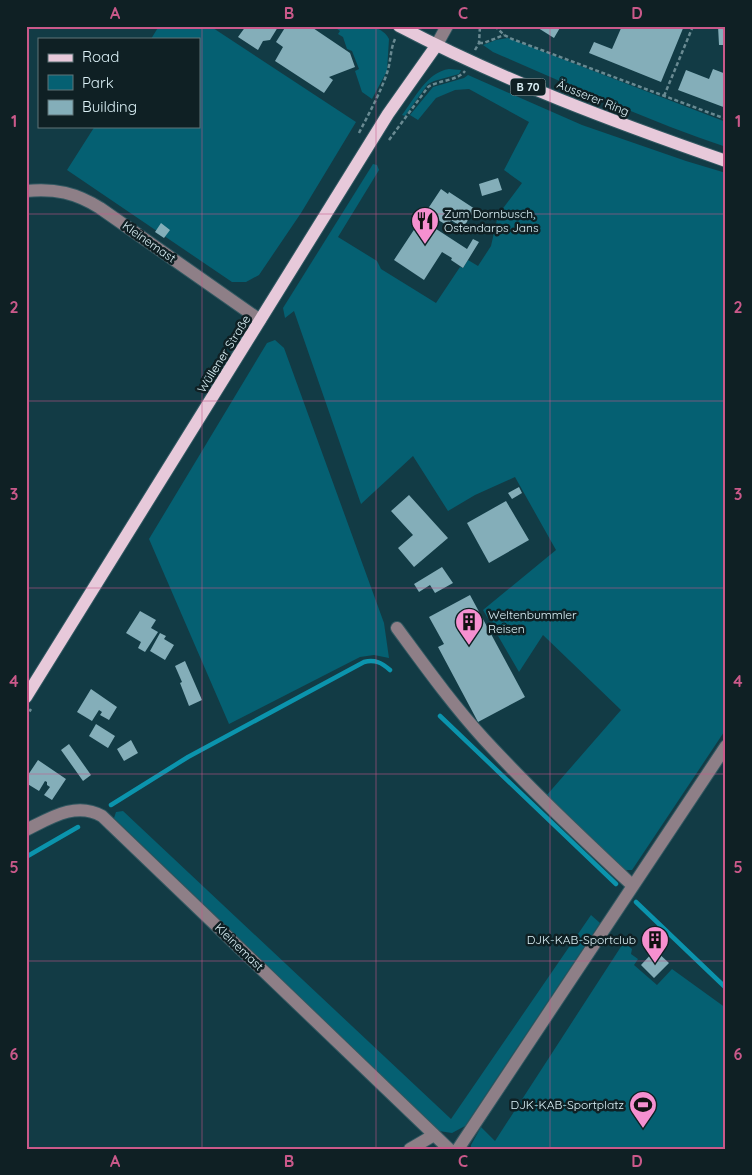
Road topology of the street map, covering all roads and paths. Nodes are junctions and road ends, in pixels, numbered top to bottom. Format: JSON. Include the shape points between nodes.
{"nodes":[{"id":1,"x":399,"y":26,"type":"edge"},
{"id":2,"x":447,"y":26,"type":"edge"},
{"id":3,"x":494,"y":26,"type":"edge"},
{"id":4,"x":693,"y":26,"type":"edge"},
{"id":5,"x":504,"y":35,"type":"junction"},
{"id":6,"x":479,"y":43,"type":"dead end"},
{"id":7,"x":436,"y":46,"type":"junction"},
{"id":8,"x":664,"y":96,"type":"junction"},
{"id":9,"x":726,"y":120,"type":"edge"},
{"id":10,"x":726,"y":161,"type":"edge"},
{"id":11,"x":26,"y":192,"type":"edge"},
{"id":12,"x":260,"y":320,"type":"junction"},
{"id":13,"x":397,"y":628,"type":"dead end"},
{"id":14,"x":26,"y":697,"type":"edge"},
{"id":15,"x":726,"y":746,"type":"edge"},
{"id":16,"x":26,"y":830,"type":"edge"},
{"id":17,"x":633,"y":886,"type":"junction"},
{"id":18,"x":434,"y":1135,"type":"junction"},
{"id":19,"x":410,"y":1149,"type":"edge"},
{"id":20,"x":450,"y":1149,"type":"edge"},
{"id":21,"x":458,"y":1149,"type":"edge"}],
"edges":[{"from":1,"to":7,"type":"main road","name":"Äusserer Ring","number":"B 70"},
{"from":2,"to":7,"type":"street","name":"Wüllener Straße"},
{"from":3,"to":5,"type":"path"},
{"from":4,"to":8,"type":"path"},
{"from":5,"to":6,"type":"path"},
{"from":5,"to":8,"type":"path"},
{"from":7,"to":10,"type":"main road","name":"Äusserer Ring","number":"B 70","via":[[521,85]]},
{"from":7,"to":12,"type":"main road","name":"Wüllener Straße","via":[[388,114]]},
{"from":8,"to":9,"type":"path"},
{"from":11,"to":12,"type":"street","name":"Kleinemast","via":[[57,190],[88,200]]},
{"from":12,"to":14,"type":"main road","name":"Wüllener Straße"},
{"from":13,"to":17,"type":"street","via":[[484,739]]},
{"from":15,"to":17,"type":"street"},
{"from":16,"to":18,"type":"street","name":"Kleinemast","via":[[76,810],[102,816]]},
{"from":17,"to":21,"type":"street"},
{"from":18,"to":19,"type":"street"},
{"from":18,"to":20,"type":"street","name":"Kleinemast"}]}
